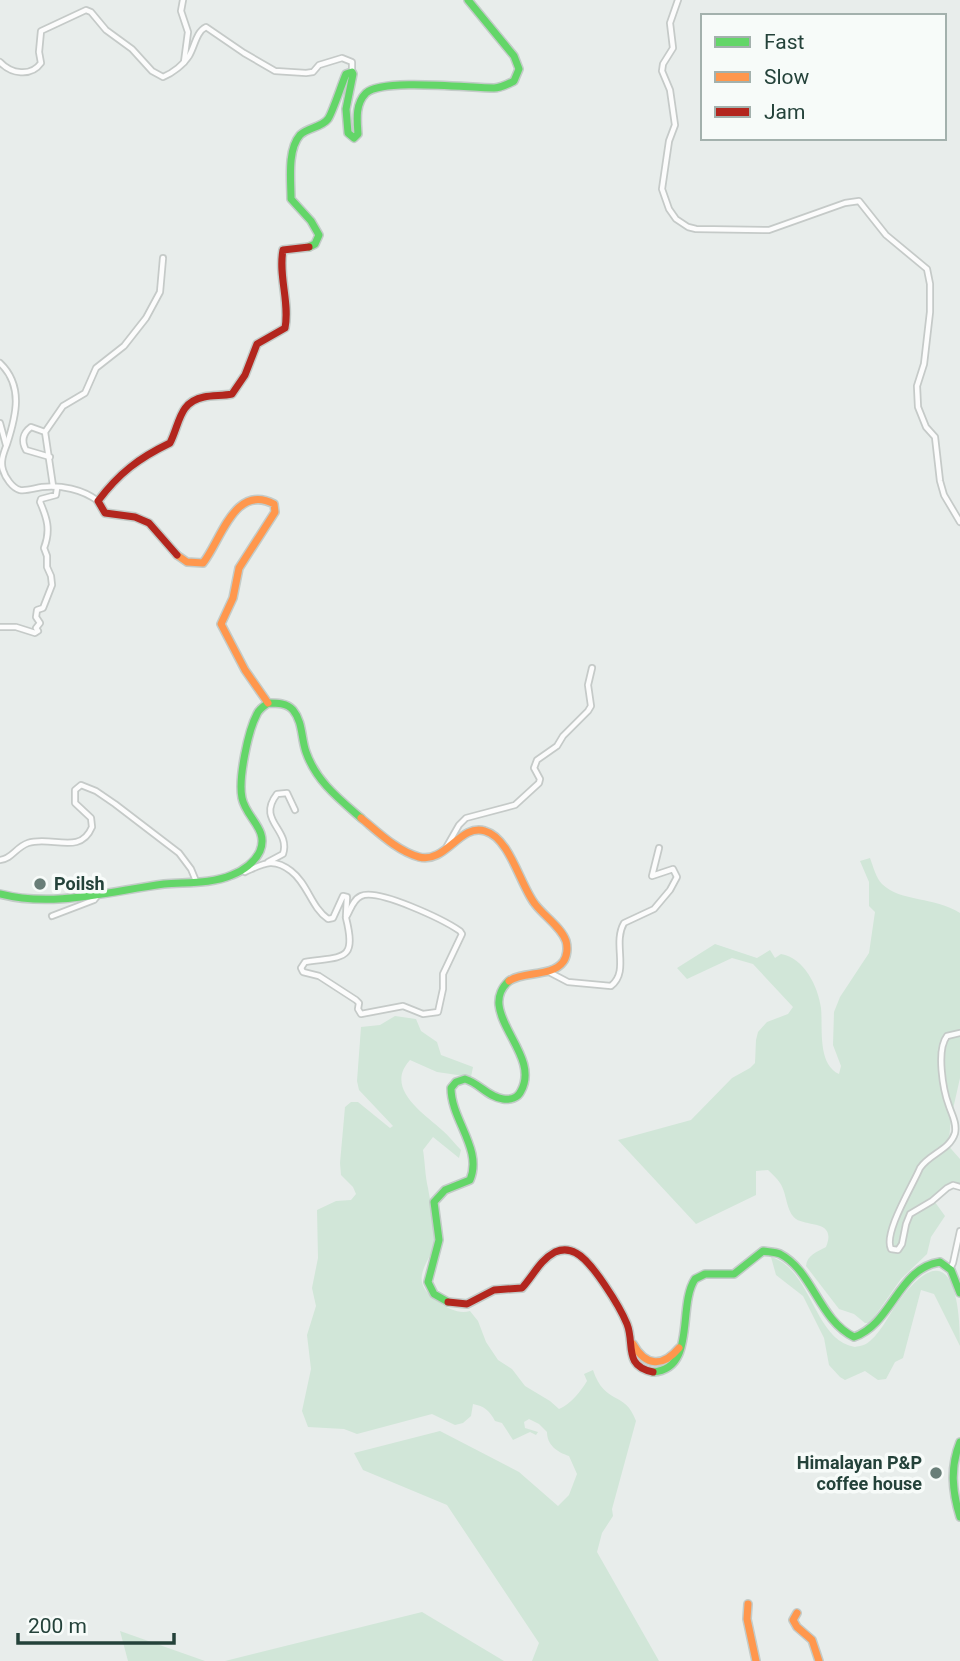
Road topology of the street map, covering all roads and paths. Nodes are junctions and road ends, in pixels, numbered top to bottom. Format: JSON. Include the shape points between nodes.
{"nodes":[{"id":1,"x":183,"y":0,"type":"edge"},
{"id":2,"x":468,"y":0,"type":"edge"},
{"id":3,"x":678,"y":0,"type":"edge"},
{"id":4,"x":0,"y":62,"type":"edge"},
{"id":5,"x":184,"y":62,"type":"junction"},
{"id":6,"x":352,"y":72,"type":"junction"},
{"id":7,"x":163,"y":258,"type":"dead end"},
{"id":8,"x":0,"y":363,"type":"edge"},
{"id":9,"x":0,"y":422,"type":"edge"},
{"id":10,"x":46,"y":432,"type":"junction"},
{"id":11,"x":6,"y":447,"type":"junction"},
{"id":12,"x":50,"y":457,"type":"junction"},
{"id":13,"x":55,"y":487,"type":"junction"},
{"id":14,"x":98,"y":501,"type":"junction"},
{"id":15,"x":960,"y":522,"type":"edge"},
{"id":16,"x":0,"y":627,"type":"edge"},
{"id":17,"x":592,"y":668,"type":"dead end"},
{"id":18,"x":268,"y":703,"type":"junction"},
{"id":19,"x":295,"y":810,"type":"dead end"},
{"id":20,"x":659,"y":848,"type":"dead end"},
{"id":21,"x":444,"y":852,"type":"junction"},
{"id":22,"x":0,"y":860,"type":"edge"},
{"id":23,"x":267,"y":863,"type":"junction"},
{"id":24,"x":217,"y":880,"type":"junction"},
{"id":25,"x":197,"y":881,"type":"junction"},
{"id":26,"x":99,"y":892,"type":"junction"},
{"id":27,"x":0,"y":894,"type":"edge"},
{"id":28,"x":52,"y":916,"type":"dead end"},
{"id":29,"x":346,"y":918,"type":"junction"},
{"id":30,"x":547,"y":970,"type":"junction"},
{"id":31,"x":960,"y":1033,"type":"edge"},
{"id":32,"x":960,"y":1187,"type":"edge"},
{"id":33,"x":960,"y":1231,"type":"edge"},
{"id":34,"x":950,"y":1269,"type":"junction"},
{"id":35,"x":960,"y":1293,"type":"edge"},
{"id":36,"x":960,"y":1442,"type":"edge"},
{"id":37,"x":960,"y":1517,"type":"edge"},
{"id":38,"x":748,"y":1604,"type":"dead end"},
{"id":39,"x":797,"y":1613,"type":"dead end"},
{"id":40,"x":756,"y":1661,"type":"edge"},
{"id":41,"x":819,"y":1661,"type":"edge"}],
"edges":[{"from":1,"to":5,"type":"street","via":[[181,11],[188,32]]},
{"from":2,"to":6,"type":"main road","via":[[514,56],[519,69],[514,81],[497,88],[443,84],[372,89],[357,109],[358,134],[354,138],[348,133],[345,109]]},
{"from":3,"to":15,"type":"street","via":[[670,23],[673,48],[662,71],[675,125],[662,182],[668,209],[688,227],[769,230],[859,201],[892,242],[923,264],[930,284],[930,312],[917,386],[918,407],[935,437],[944,495]]},
{"from":4,"to":5,"type":"street","via":[[13,71],[37,68],[41,31],[86,10],[158,76],[168,75]]},
{"from":5,"to":6,"type":"street","via":[[206,27],[275,71],[313,72],[320,65],[348,58]]},
{"from":6,"to":14,"type":"main road","via":[[346,74],[328,121],[303,132],[293,147],[291,199],[319,235],[310,248],[282,250],[285,328],[257,344],[232,394],[188,402],[170,443],[140,458]]},
{"from":7,"to":10,"type":"street","via":[[158,298],[146,318],[124,346],[96,368],[85,393],[63,406]]},
{"from":8,"to":11,"type":"street","via":[[18,400]]},
{"from":9,"to":11,"type":"street"},
{"from":10,"to":12,"type":"street"},
{"from":10,"to":12,"type":"street","via":[[31,426],[23,442],[26,450]]},
{"from":11,"to":13,"type":"street","via":[[2,466],[12,484],[22,490]]},
{"from":12,"to":13,"type":"street"},
{"from":13,"to":14,"type":"street","via":[[78,490]]},
{"from":13,"to":16,"type":"street","via":[[56,495],[40,502],[48,520],[44,548],[52,585],[43,608],[37,610],[38,631]]},
{"from":14,"to":18,"type":"main road","via":[[106,514],[137,516],[147,522],[191,565],[207,558],[236,506],[261,500],[274,504],[275,512],[239,568],[221,624]]},
{"from":17,"to":21,"type":"street","via":[[588,685],[591,706],[558,746],[537,760],[534,768],[539,783],[515,805],[466,818]]},
{"from":18,"to":21,"type":"main road","via":[[285,705],[297,715],[311,763],[341,801],[412,855],[429,859]]},
{"from":18,"to":24,"type":"main road","via":[[255,721],[241,785],[243,802],[262,832],[262,844],[248,866]]},
{"from":19,"to":23,"type":"street","via":[[288,793],[281,792],[272,801],[270,816],[285,848]]},
{"from":20,"to":30,"type":"street","via":[[652,876],[673,869],[677,877],[654,909],[624,923],[617,981],[611,986],[573,983]]},
{"from":21,"to":30,"type":"main road","via":[[461,836],[474,832],[489,832],[499,841],[531,899],[565,939],[564,962]]},
{"from":22,"to":25,"type":"street","via":[[25,844],[81,842],[92,827],[91,818],[75,803],[75,790],[81,785],[115,804],[179,853]]},
{"from":23,"to":24,"type":"street","via":[[231,879]]},
{"from":23,"to":29,"type":"street","via":[[282,864],[301,878],[328,919],[346,896]]},
{"from":24,"to":25,"type":"main road"},
{"from":25,"to":26,"type":"main road"},
{"from":26,"to":27,"type":"main road","via":[[49,900]]},
{"from":26,"to":28,"type":"street","via":[[94,900]]},
{"from":29,"to":29,"type":"street","via":[[351,947],[338,957],[305,962],[303,972],[319,976],[356,1000],[362,1014],[403,1006],[423,1014],[438,1012],[443,974],[460,931],[414,908],[366,894],[357,897]]},
{"from":30,"to":34,"type":"main road","via":[[512,978],[499,995],[501,1014],[524,1067],[519,1096],[500,1098],[465,1079],[451,1088],[452,1107],[475,1171],[470,1181],[447,1188],[436,1199],[439,1240],[429,1273],[432,1294],[459,1304],[496,1290],[522,1288],[549,1255],[571,1250],[590,1265],[624,1319],[635,1362],[655,1372],[675,1363],[694,1280],[705,1274],[735,1273],[763,1251],[775,1251],[788,1260],[835,1325],[854,1338],[872,1328],[919,1268],[937,1261]]},
{"from":31,"to":32,"type":"street","via":[[947,1036],[941,1049],[955,1131],[949,1143],[924,1162],[888,1246],[894,1251],[901,1247],[908,1218],[915,1210],[947,1188]]},
{"from":33,"to":34,"type":"street"},
{"from":34,"to":35,"type":"main road"},
{"from":36,"to":37,"type":"main road","via":[[952,1482]]},
{"from":38,"to":40,"type":"main road","via":[[745,1621],[754,1638]]},
{"from":39,"to":41,"type":"main road","via":[[793,1620],[812,1640]]}]}
